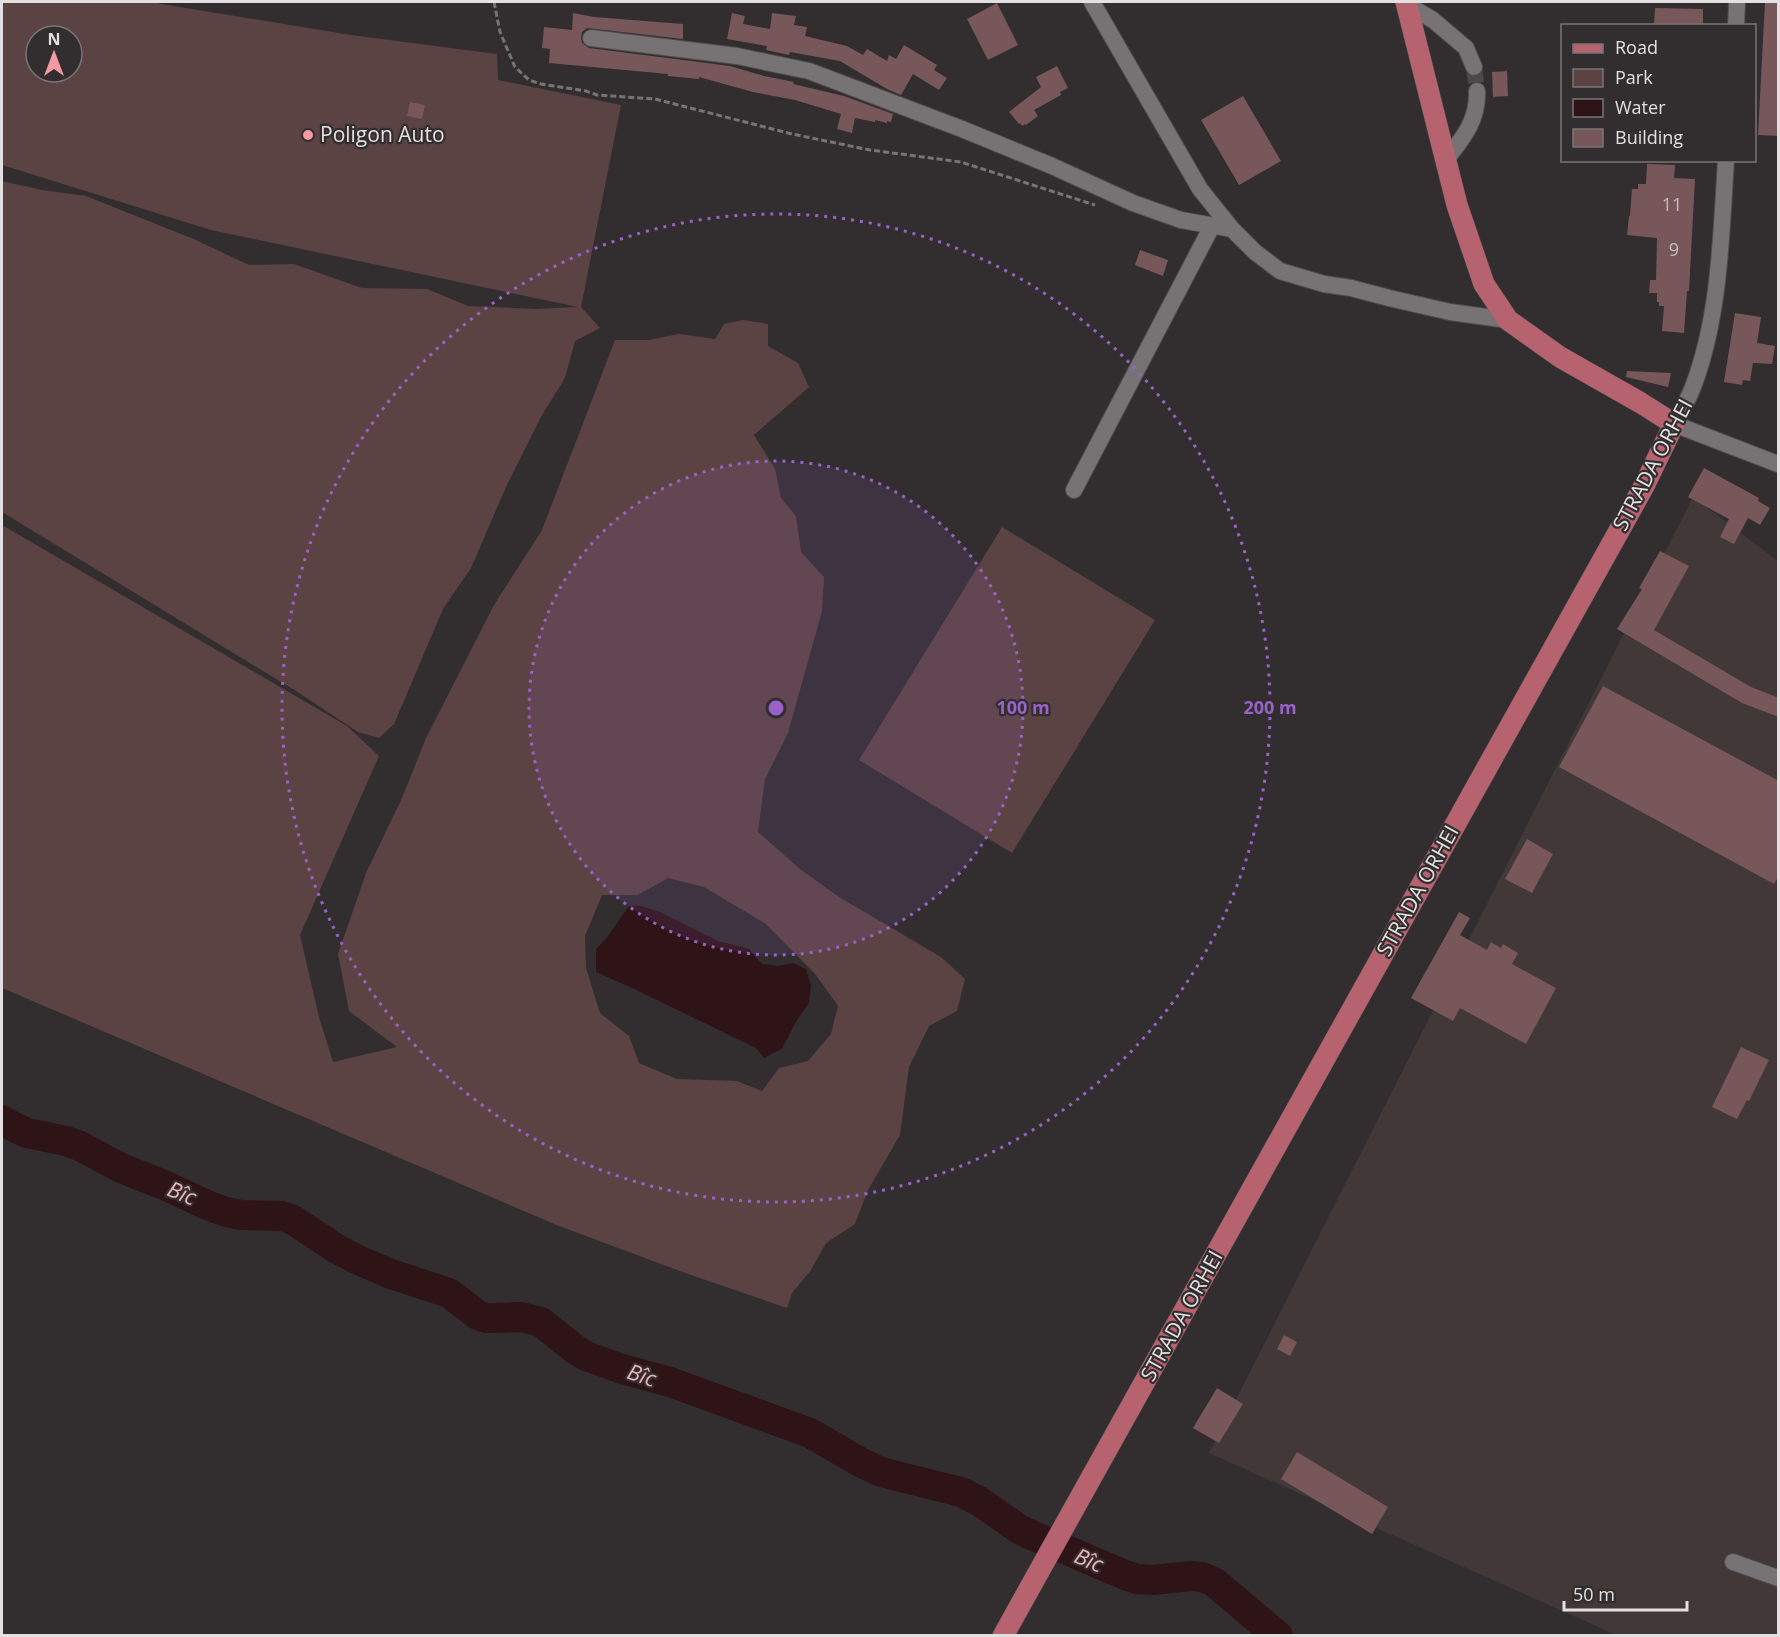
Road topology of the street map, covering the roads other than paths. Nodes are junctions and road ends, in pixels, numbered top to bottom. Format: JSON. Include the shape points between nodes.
{"nodes":[{"id":1,"x":1092,"y":2,"type":"edge"},
{"id":2,"x":1737,"y":2,"type":"edge"},
{"id":3,"x":1406,"y":3,"type":"edge"},
{"id":4,"x":1736,"y":24,"type":"edge"},
{"id":5,"x":591,"y":38,"type":"dead end"},
{"id":6,"x":1474,"y":67,"type":"tunnel mouth"},
{"id":7,"x":1477,"y":91,"type":"tunnel mouth"},
{"id":8,"x":1445,"y":161,"type":"junction"},
{"id":9,"x":1726,"y":162,"type":"edge"},
{"id":10,"x":1212,"y":226,"type":"junction"},
{"id":11,"x":1232,"y":229,"type":"junction"},
{"id":12,"x":1508,"y":320,"type":"junction"},
{"id":13,"x":1674,"y":424,"type":"junction"},
{"id":14,"x":1779,"y":464,"type":"edge"},
{"id":15,"x":1074,"y":490,"type":"dead end"},
{"id":16,"x":1732,"y":1562,"type":"dead end"},
{"id":17,"x":1779,"y":1578,"type":"edge"},
{"id":18,"x":1003,"y":1635,"type":"edge"}],
"edges":[{"from":1,"to":11,"type":"street","via":[[1200,189]]},
{"from":2,"to":4,"type":"street"},
{"from":3,"to":6,"type":"street","via":[[1466,48]]},
{"from":3,"to":8,"type":"main road"},
{"from":5,"to":10,"type":"street","via":[[737,56],[809,71],[962,129],[1133,203]]},
{"from":7,"to":8,"type":"street","via":[[1473,119]]},
{"from":8,"to":12,"type":"main road","via":[[1484,284]]},
{"from":9,"to":13,"type":"street","name":"STRADA ORHEI","via":[[1711,322],[1693,389]]},
{"from":10,"to":11,"type":"street"},
{"from":10,"to":15,"type":"street"},
{"from":11,"to":12,"type":"street","via":[[1280,271],[1450,312]]},
{"from":12,"to":13,"type":"main road","via":[[1560,357]]},
{"from":13,"to":14,"type":"street"},
{"from":13,"to":18,"type":"main road","name":"STRADA ORHEI","via":[[1644,486]]},
{"from":16,"to":17,"type":"street"}]}
